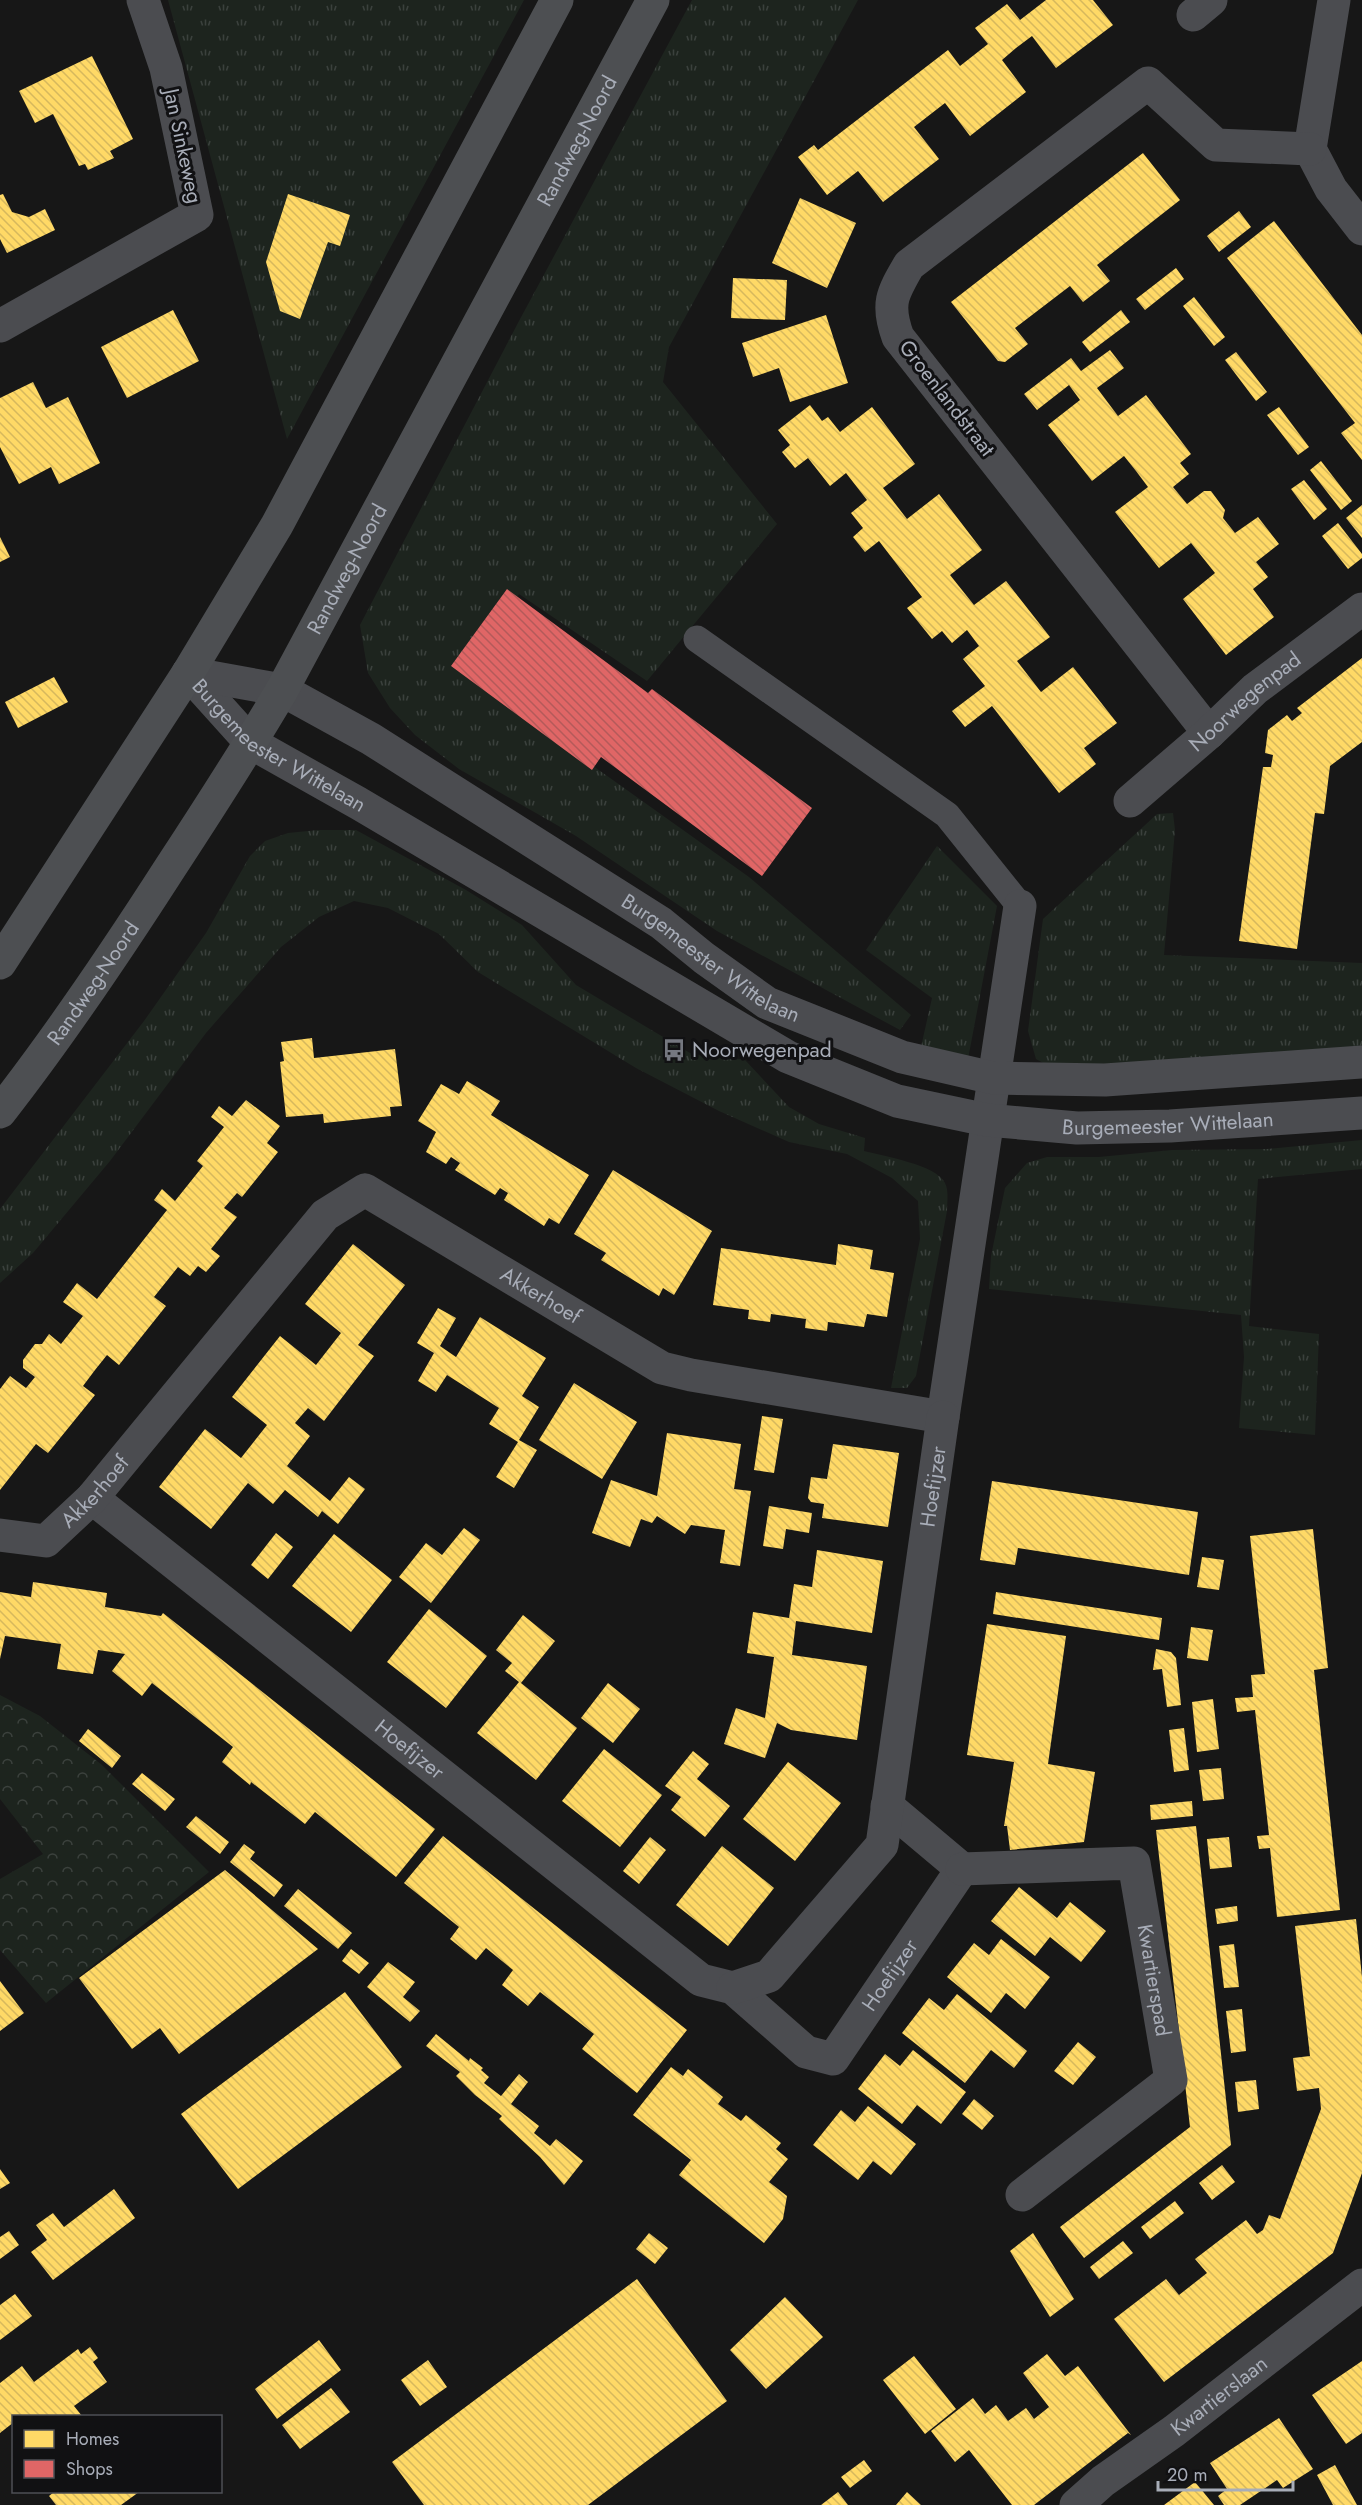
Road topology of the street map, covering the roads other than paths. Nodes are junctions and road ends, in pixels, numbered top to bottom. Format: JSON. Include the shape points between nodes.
{"nodes":[{"id":1,"x":143,"y":0,"type":"edge"},
{"id":2,"x":557,"y":0,"type":"edge"},
{"id":3,"x":653,"y":0,"type":"edge"},
{"id":4,"x":1334,"y":0,"type":"edge"},
{"id":5,"x":1310,"y":149,"type":"junction"},
{"id":6,"x":1362,"y":229,"type":"edge"},
{"id":7,"x":0,"y":326,"type":"edge"},
{"id":8,"x":1362,"y":609,"type":"edge"},
{"id":9,"x":697,"y":639,"type":"dead end"},
{"id":10,"x":188,"y":673,"type":"junction"},
{"id":11,"x":282,"y":690,"type":"junction"},
{"id":12,"x":1209,"y":733,"type":"junction"},
{"id":13,"x":251,"y":743,"type":"junction"},
{"id":14,"x":1130,"y":801,"type":"dead end"},
{"id":15,"x":1020,"y":906,"type":"joint"},
{"id":16,"x":0,"y":963,"type":"edge"},
{"id":17,"x":1362,"y":1062,"type":"edge"},
{"id":18,"x":993,"y":1078,"type":"junction"},
{"id":19,"x":0,"y":1112,"type":"edge"},
{"id":20,"x":1362,"y":1113,"type":"edge"},
{"id":21,"x":987,"y":1120,"type":"junction"},
{"id":22,"x":943,"y":1417,"type":"junction"},
{"id":23,"x":92,"y":1498,"type":"junction"},
{"id":24,"x":0,"y":1535,"type":"edge"},
{"id":25,"x":887,"y":1806,"type":"junction"},
{"id":26,"x":962,"y":1869,"type":"junction"},
{"id":27,"x":733,"y":1988,"type":"junction"},
{"id":28,"x":1022,"y":2194,"type":"dead end"},
{"id":29,"x":1362,"y":2285,"type":"edge"},
{"id":30,"x":1076,"y":2505,"type":"edge"}],
"edges":[{"from":1,"to":7,"type":"street","name":"Jan Sinkeweg","via":[[166,68],[197,215]]},
{"from":2,"to":10,"type":"main road","via":[[277,525]]},
{"from":3,"to":11,"type":"main road","name":"Randweg-Noord"},
{"from":4,"to":5,"type":"street"},
{"from":5,"to":6,"type":"street","via":[[1331,189]]},
{"from":5,"to":12,"type":"street","name":"Groenlandstraat","via":[[1216,145],[1148,83],[909,265],[894,292],[891,316],[898,337]]},
{"from":8,"to":12,"type":"street","name":"Noorwegenpad","via":[[1255,689]]},
{"from":9,"to":15,"type":"lane","via":[[947,815]]},
{"from":10,"to":11,"type":"street","name":"Burgemeester Wittelaan"},
{"from":10,"to":13,"type":"street","name":"Burgemeester Wittelaan"},
{"from":10,"to":16,"type":"main road"},
{"from":11,"to":13,"type":"main road","name":"Randweg-Noord"},
{"from":11,"to":18,"type":"street","name":"Burgemeester Wittelaan","via":[[371,738],[661,923],[767,1003],[902,1057]]},
{"from":12,"to":14,"type":"street","name":"Noorwegenpad"},
{"from":13,"to":19,"type":"main road","name":"Randweg-Noord","via":[[116,951],[47,1052]]},
{"from":13,"to":21,"type":"street","name":"Burgemeester Wittelaan","via":[[788,1057],[897,1101]]},
{"from":15,"to":18,"type":"street"},
{"from":17,"to":18,"type":"street","name":"Burgemeester Wittelaan","via":[[1105,1080]]},
{"from":18,"to":21,"type":"street"},
{"from":20,"to":21,"type":"street","name":"Burgemeester Wittelaan","via":[[1077,1128]]},
{"from":21,"to":22,"type":"street"},
{"from":22,"to":23,"type":"street","name":"Akkerhoef","via":[[662,1368],[365,1190],[325,1215]]},
{"from":22,"to":25,"type":"street","name":"Hoefijzer"},
{"from":23,"to":24,"type":"street","name":"Akkerhoef","via":[[46,1541]]},
{"from":23,"to":27,"type":"street","name":"Hoefijzer","via":[[702,1980]]},
{"from":25,"to":26,"type":"street"},
{"from":25,"to":27,"type":"street","name":"Hoefijzer","via":[[882,1845],[770,1976]]},
{"from":26,"to":27,"type":"street","name":"Hoefijzer","via":[[833,2059],[806,2052]]},
{"from":26,"to":28,"type":"street","name":"Kwartierspad","via":[[1134,1863],[1171,2080]]},
{"from":29,"to":30,"type":"street","name":"Kwartierslaan"}]}
